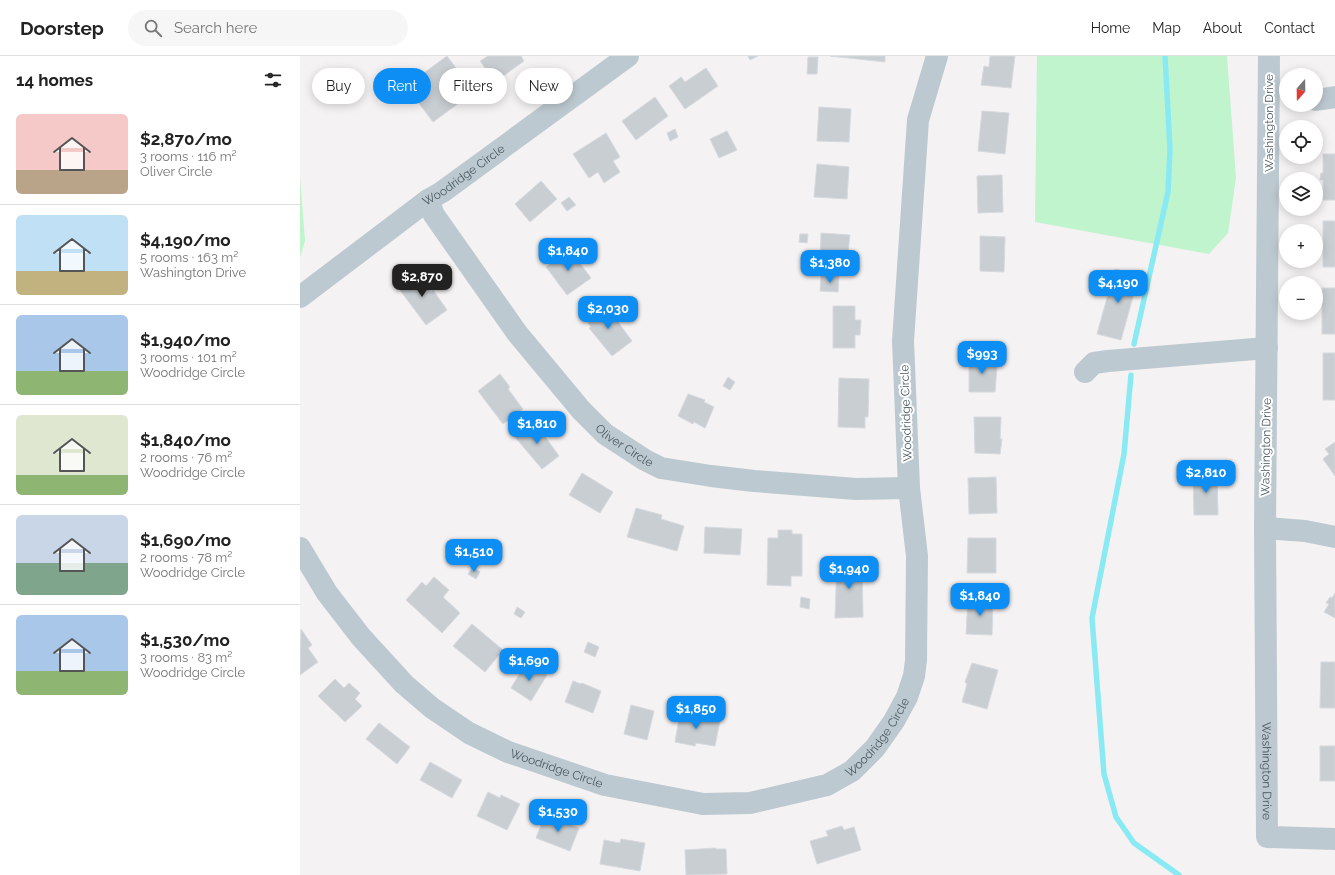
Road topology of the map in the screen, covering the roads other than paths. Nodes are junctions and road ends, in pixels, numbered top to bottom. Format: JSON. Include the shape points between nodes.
{"nodes":[{"id":1,"x":628,"y":56,"type":"edge"},
{"id":2,"x":937,"y":56,"type":"edge"},
{"id":3,"x":1269,"y":56,"type":"edge"},
{"id":4,"x":1335,"y":97,"type":"edge"},
{"id":5,"x":1323,"y":99,"type":"edge"},
{"id":6,"x":1278,"y":106,"type":"edge"},
{"id":7,"x":428,"y":200,"type":"junction"},
{"id":8,"x":300,"y":297,"type":"edge"},
{"id":9,"x":1267,"y":348,"type":"junction"},
{"id":10,"x":1085,"y":372,"type":"dead end"},
{"id":11,"x":909,"y":488,"type":"junction"},
{"id":12,"x":1265,"y":528,"type":"junction"},
{"id":13,"x":1335,"y":537,"type":"edge"},
{"id":14,"x":300,"y":548,"type":"edge"},
{"id":15,"x":1335,"y":839,"type":"edge"}],
"edges":[{"from":1,"to":7,"type":"street","name":"Woodridge Circle"},
{"from":2,"to":11,"type":"street","name":"Woodridge Circle","via":[[918,120],[908,250],[903,341]]},
{"from":3,"to":6,"type":"street","name":"Washington Drive"},
{"from":4,"to":5,"type":"street"},
{"from":6,"to":9,"type":"street","name":"Washington Drive"},
{"from":7,"to":8,"type":"street","name":"Woodridge Circle"},
{"from":7,"to":11,"type":"street","name":"Oliver Circle","via":[[434,215],[517,333],[576,404],[605,434],[645,460],[661,468],[747,480],[856,489]]},
{"from":9,"to":10,"type":"street","via":[[1108,362],[1094,364]]},
{"from":9,"to":12,"type":"street","name":"Washington Drive"},
{"from":11,"to":14,"type":"street","name":"Woodridge Circle","via":[[917,556],[916,660],[914,676],[904,703],[875,748],[852,771],[827,785],[750,803],[703,804],[605,785],[508,752],[469,733],[432,708],[404,684],[361,637],[327,594]]},
{"from":12,"to":13,"type":"street"},
{"from":12,"to":15,"type":"street","name":"Washington Drive","via":[[1267,837]]}]}
